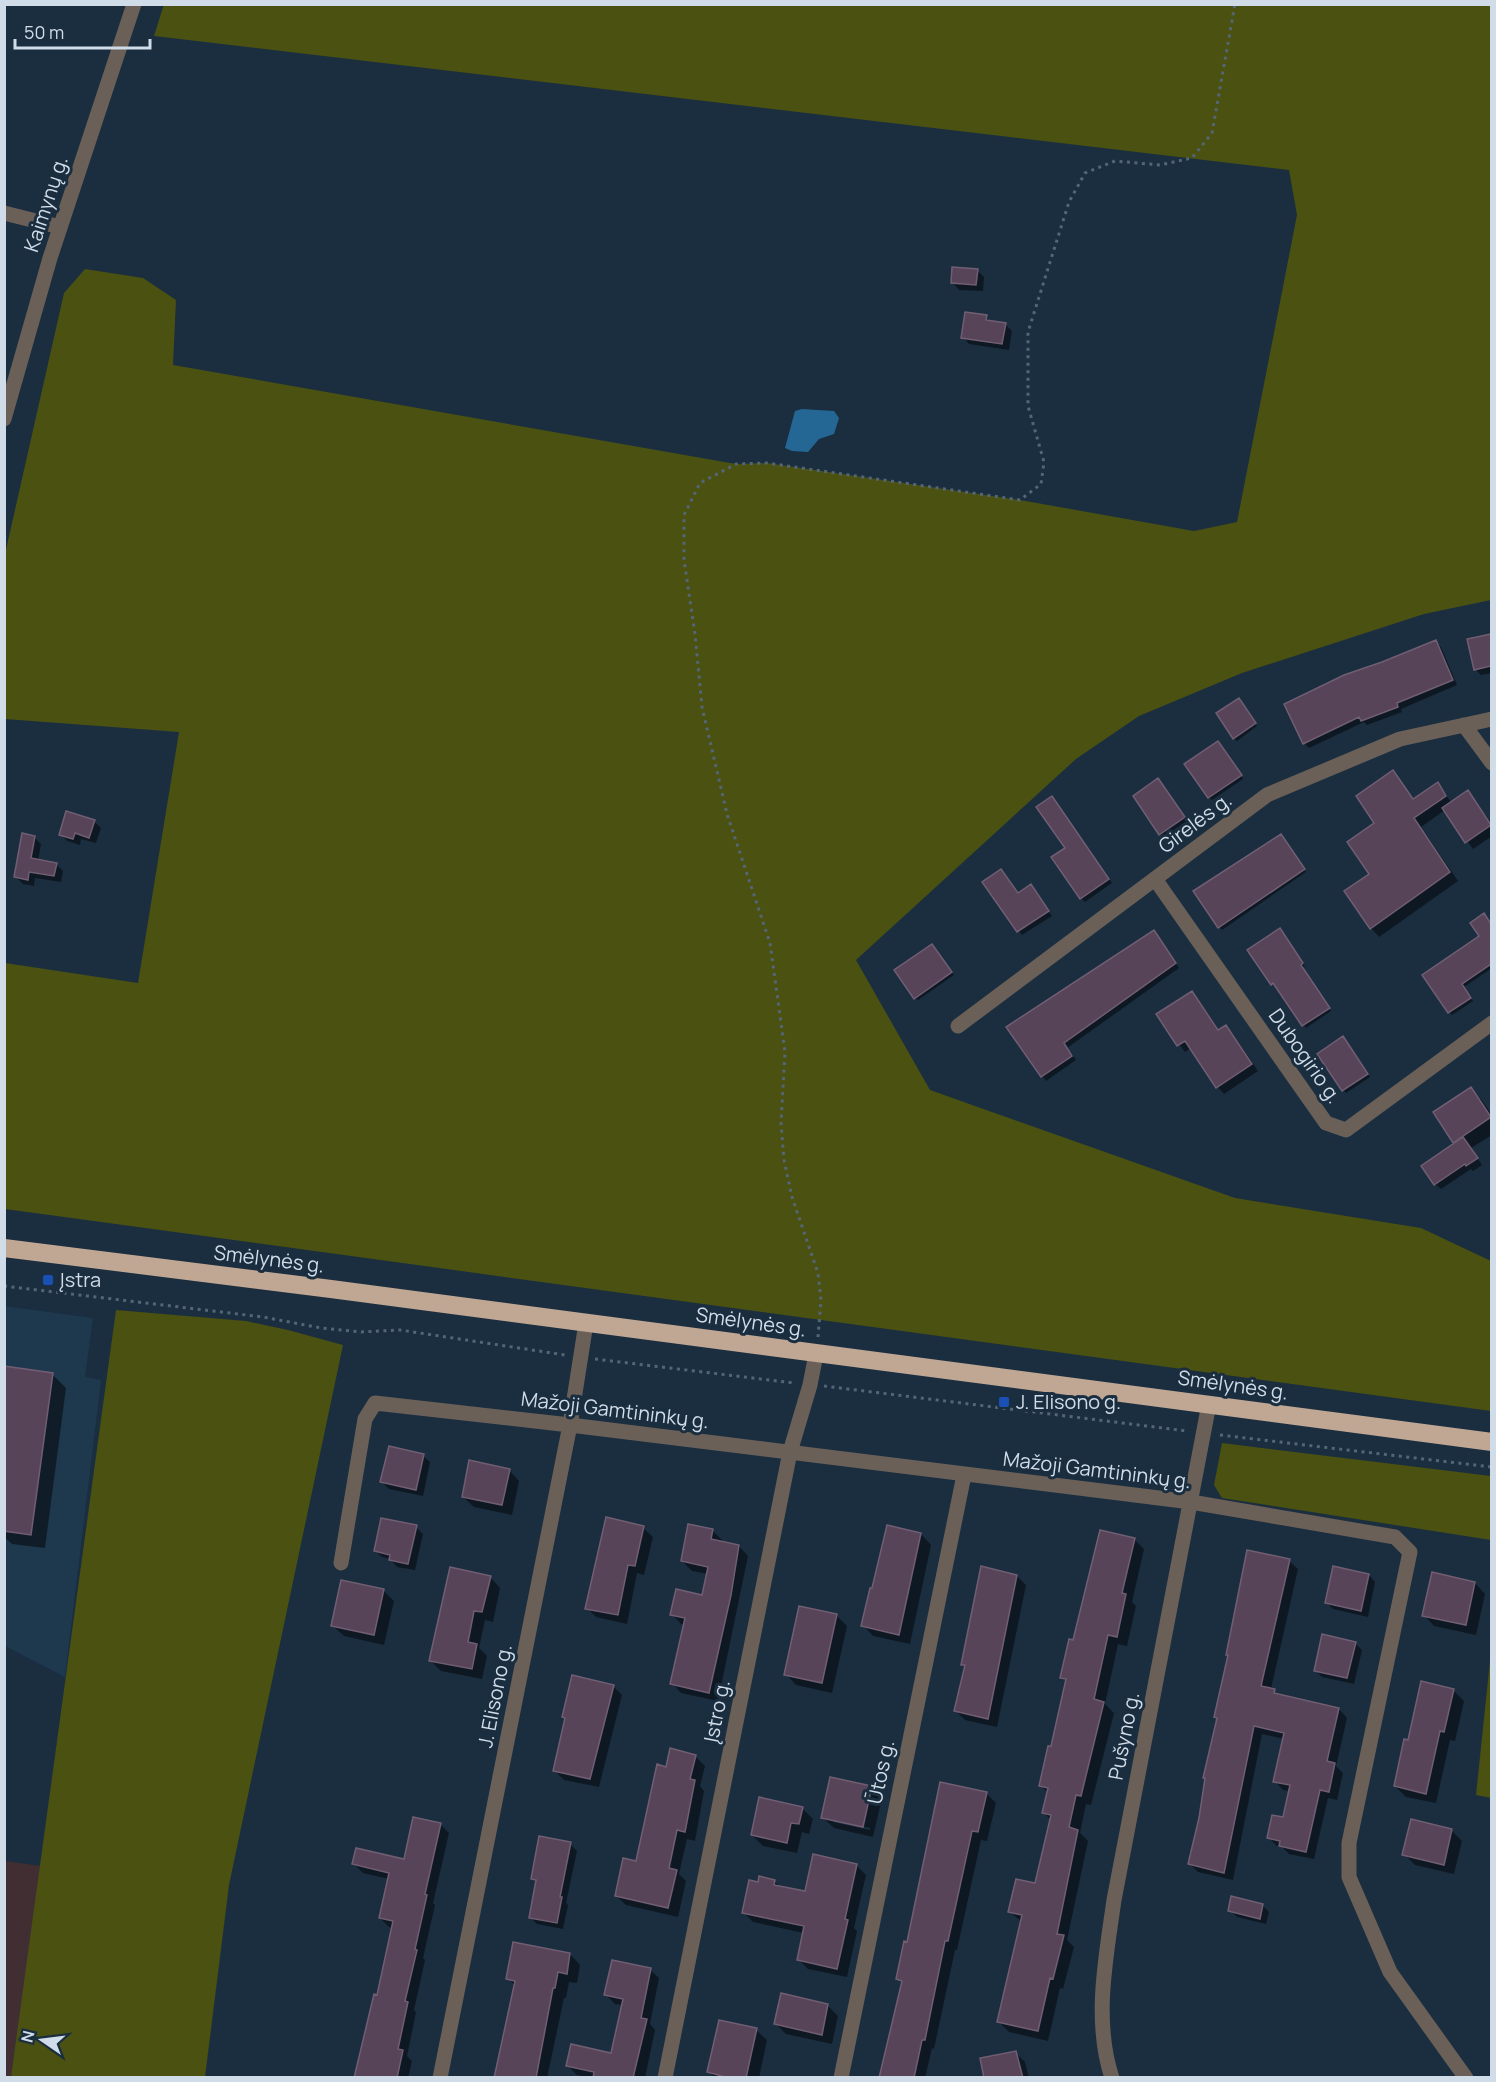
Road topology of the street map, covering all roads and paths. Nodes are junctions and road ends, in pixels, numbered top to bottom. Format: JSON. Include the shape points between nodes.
{"nodes":[{"id":1,"x":134,"y":4,"type":"edge"},
{"id":2,"x":1235,"y":4,"type":"edge"},
{"id":3,"x":4,"y":213,"type":"edge"},
{"id":4,"x":60,"y":227,"type":"junction"},
{"id":5,"x":4,"y":419,"type":"edge"},
{"id":6,"x":1491,"y":719,"type":"edge"},
{"id":7,"x":1464,"y":725,"type":"junction"},
{"id":8,"x":1491,"y":763,"type":"edge"},
{"id":9,"x":1155,"y":879,"type":"junction"},
{"id":10,"x":1491,"y":1023,"type":"edge"},
{"id":11,"x":958,"y":1026,"type":"dead end"},
{"id":12,"x":4,"y":1248,"type":"edge"},
{"id":13,"x":4,"y":1286,"type":"edge"},
{"id":14,"x":586,"y":1323,"type":"junction"},
{"id":15,"x":816,"y":1354,"type":"junction"},
{"id":16,"x":581,"y":1358,"type":"junction"},
{"id":17,"x":810,"y":1384,"type":"junction"},
{"id":18,"x":1209,"y":1404,"type":"junction"},
{"id":19,"x":570,"y":1425,"type":"junction"},
{"id":20,"x":1203,"y":1433,"type":"junction"},
{"id":21,"x":1491,"y":1442,"type":"edge"},
{"id":22,"x":790,"y":1452,"type":"junction"},
{"id":23,"x":1491,"y":1467,"type":"edge"},
{"id":24,"x":964,"y":1475,"type":"junction"},
{"id":25,"x":1191,"y":1502,"type":"junction"},
{"id":26,"x":341,"y":1563,"type":"dead end"},
{"id":27,"x":440,"y":2078,"type":"edge"},
{"id":28,"x":665,"y":2078,"type":"edge"},
{"id":29,"x":841,"y":2078,"type":"edge"},
{"id":30,"x":1112,"y":2078,"type":"edge"},
{"id":31,"x":1466,"y":2078,"type":"edge"}],
"edges":[{"from":1,"to":4,"type":"street","name":"Kaimynų g."},
{"from":2,"to":15,"type":"path","via":[[1212,133],[1192,158],[1160,165],[1115,162],[1085,173],[1069,202],[1028,332],[1028,406],[1044,462],[1041,484],[1020,500],[767,463],[736,464],[700,483],[684,515],[684,560],[702,707],[728,814],[770,943],[785,1052],[780,1123],[784,1160],[818,1273],[821,1300]]},
{"from":3,"to":4,"type":"street"},
{"from":4,"to":5,"type":"street","name":"Kaimynų g."},
{"from":6,"to":7,"type":"street","name":"Girelės g."},
{"from":7,"to":8,"type":"street"},
{"from":7,"to":9,"type":"street","name":"Girelės g.","via":[[1401,739],[1267,795]]},
{"from":9,"to":10,"type":"street","name":"Dubogirio g.","via":[[1326,1123],[1346,1130]]},
{"from":9,"to":11,"type":"street","name":"Girelės g."},
{"from":12,"to":14,"type":"highway","name":"Smėlynės g."},
{"from":13,"to":16,"type":"path","via":[[263,1317],[321,1328],[400,1330]]},
{"from":14,"to":15,"type":"highway","name":"Smėlynės g."},
{"from":14,"to":16,"type":"street","name":"J. Elisono g."},
{"from":15,"to":17,"type":"street","name":"Įstro g."},
{"from":15,"to":18,"type":"highway","name":"Smėlynės g."},
{"from":16,"to":17,"type":"path"},
{"from":16,"to":19,"type":"street","name":"J. Elisono g."},
{"from":17,"to":20,"type":"path"},
{"from":17,"to":22,"type":"street","name":"Įstro g."},
{"from":18,"to":20,"type":"street","name":"Pušyno g."},
{"from":18,"to":21,"type":"highway","name":"Smėlynės g."},
{"from":19,"to":22,"type":"street","name":"Mažoji Gamtininkų g."},
{"from":19,"to":26,"type":"street","name":"Mažoji Gamtininkų g.","via":[[375,1403],[365,1419]]},
{"from":19,"to":27,"type":"street","name":"J. Elisono g."},
{"from":20,"to":23,"type":"path"},
{"from":20,"to":25,"type":"street","name":"Pušyno g."},
{"from":22,"to":24,"type":"street","name":"Mažoji Gamtininkų g."},
{"from":22,"to":28,"type":"street","name":"Įstro g."},
{"from":24,"to":25,"type":"street","name":"Mažoji Gamtininkų g."},
{"from":24,"to":29,"type":"street","name":"Ūtos g."},
{"from":25,"to":30,"type":"street","name":"Pušyno g.","via":[[1113,1900],[1102,2010]]},
{"from":25,"to":31,"type":"street","name":"Mažoji Gamtininkų g.","via":[[1395,1537],[1410,1551],[1349,1843],[1349,1877],[1390,1972]]}]}
